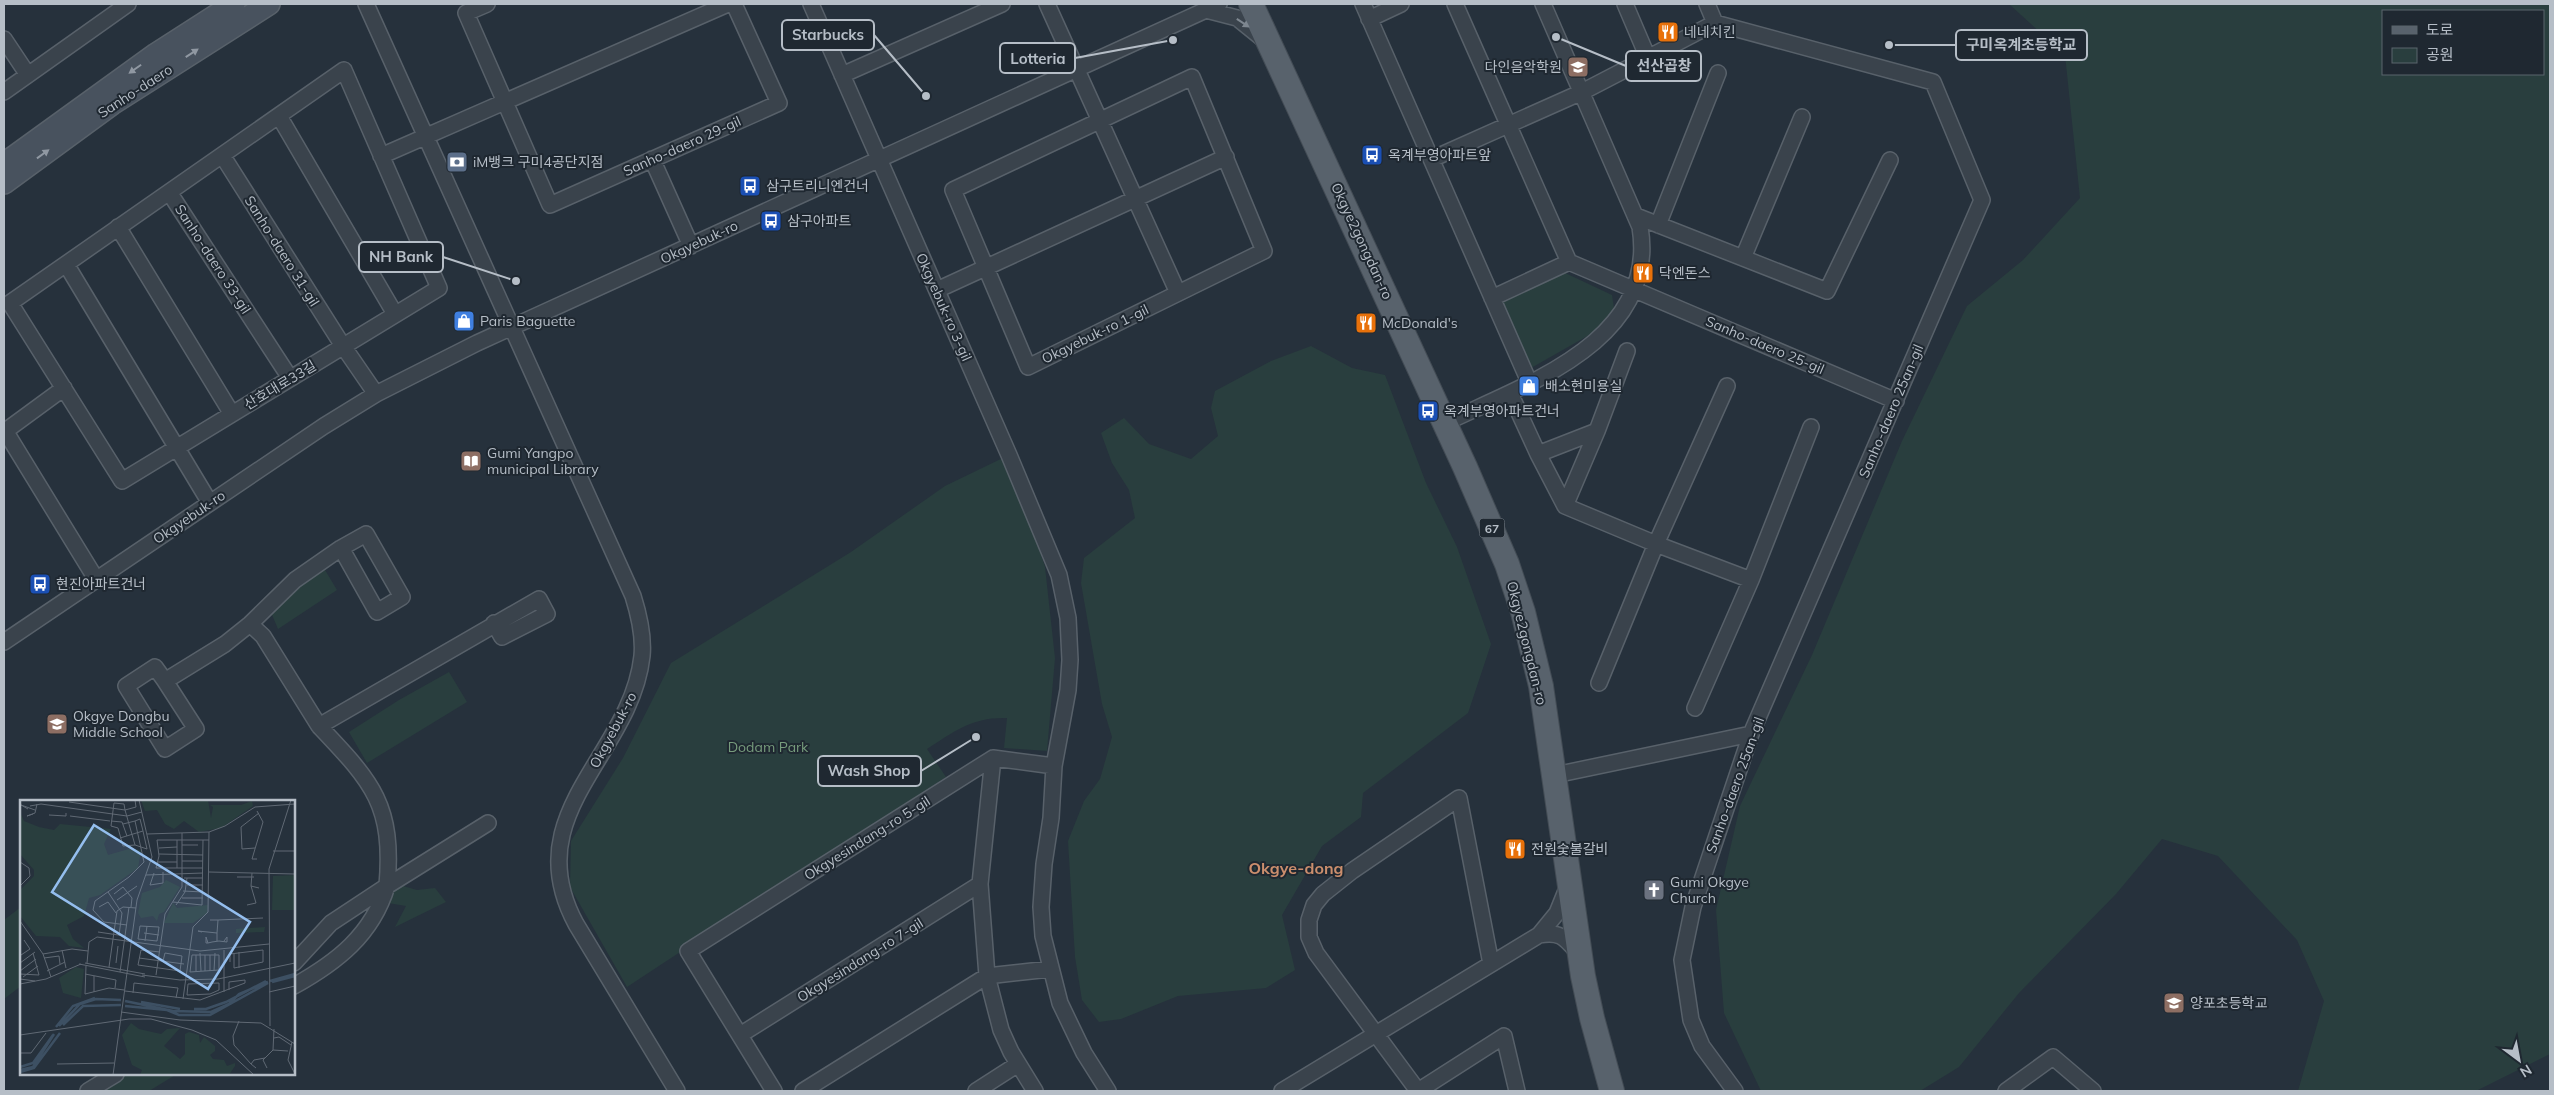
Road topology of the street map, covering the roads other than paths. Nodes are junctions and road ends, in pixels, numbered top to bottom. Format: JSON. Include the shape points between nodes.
{"nodes":[{"id":1,"x":128,"y":4,"type":"edge"},
{"id":2,"x":234,"y":4,"type":"edge"},
{"id":3,"x":269,"y":4,"type":"edge"},
{"id":4,"x":366,"y":4,"type":"edge"},
{"id":5,"x":487,"y":4,"type":"edge"},
{"id":6,"x":728,"y":4,"type":"edge"},
{"id":7,"x":734,"y":4,"type":"edge"},
{"id":8,"x":811,"y":4,"type":"edge"},
{"id":9,"x":1002,"y":4,"type":"edge"},
{"id":10,"x":1047,"y":4,"type":"edge"},
{"id":11,"x":1251,"y":4,"type":"edge"},
{"id":12,"x":1268,"y":4,"type":"edge"},
{"id":13,"x":1363,"y":4,"type":"edge"},
{"id":14,"x":1401,"y":4,"type":"edge"},
{"id":15,"x":1455,"y":4,"type":"edge"},
{"id":16,"x":1543,"y":4,"type":"edge"},
{"id":17,"x":1624,"y":4,"type":"edge"},
{"id":18,"x":1707,"y":4,"type":"edge"},
{"id":19,"x":1720,"y":4,"type":"edge"},
{"id":20,"x":1212,"y":7,"type":"edge"},
{"id":21,"x":1369,"y":19,"type":"junction"},
{"id":22,"x":1715,"y":23,"type":"junction"},
{"id":23,"x":4,"y":39,"type":"edge"},
{"id":24,"x":1273,"y":49,"type":"junction"},
{"id":25,"x":1648,"y":58,"type":"junction"},
{"id":26,"x":1077,"y":69,"type":"junction"},
{"id":27,"x":1718,"y":73,"type":"dead end"},
{"id":28,"x":28,"y":75,"type":"junction"},
{"id":29,"x":842,"y":75,"type":"junction"},
{"id":30,"x":4,"y":92,"type":"edge"},
{"id":31,"x":1582,"y":92,"type":"junction"},
{"id":32,"x":505,"y":102,"type":"junction"},
{"id":33,"x":279,"y":116,"type":"junction"},
{"id":34,"x":1802,"y":117,"type":"dead end"},
{"id":35,"x":1100,"y":121,"type":"junction"},
{"id":36,"x":1510,"y":124,"type":"junction"},
{"id":37,"x":426,"y":137,"type":"junction"},
{"id":38,"x":222,"y":155,"type":"junction"},
{"id":39,"x":382,"y":156,"type":"junction"},
{"id":40,"x":1226,"y":157,"type":"junction"},
{"id":41,"x":652,"y":159,"type":"junction"},
{"id":42,"x":880,"y":159,"type":"junction"},
{"id":43,"x":1432,"y":159,"type":"junction"},
{"id":44,"x":1890,"y":160,"type":"dead end"},
{"id":45,"x":4,"y":164,"type":"edge"},
{"id":46,"x":4,"y":183,"type":"edge"},
{"id":47,"x":169,"y":192,"type":"junction"},
{"id":48,"x":1136,"y":199,"type":"junction"},
{"id":49,"x":1636,"y":216,"type":"junction"},
{"id":50,"x":1658,"y":225,"type":"junction"},
{"id":51,"x":118,"y":228,"type":"junction"},
{"id":52,"x":691,"y":246,"type":"junction"},
{"id":53,"x":1743,"y":258,"type":"junction"},
{"id":54,"x":1569,"y":262,"type":"junction"},
{"id":55,"x":66,"y":264,"type":"junction"},
{"id":56,"x":986,"y":267,"type":"junction"},
{"id":57,"x":936,"y":290,"type":"junction"},
{"id":58,"x":1634,"y":290,"type":"junction"},
{"id":59,"x":1178,"y":293,"type":"junction"},
{"id":60,"x":1492,"y":298,"type":"junction"},
{"id":61,"x":395,"y":314,"type":"junction"},
{"id":62,"x":512,"y":328,"type":"junction"},
{"id":63,"x":343,"y":346,"type":"junction"},
{"id":64,"x":1627,"y":351,"type":"dead end"},
{"id":65,"x":290,"y":378,"type":"junction"},
{"id":66,"x":1530,"y":384,"type":"junction"},
{"id":67,"x":1727,"y":386,"type":"dead end"},
{"id":68,"x":64,"y":388,"type":"junction"},
{"id":69,"x":1510,"y":393,"type":"junction"},
{"id":70,"x":376,"y":394,"type":"junction"},
{"id":71,"x":1896,"y":401,"type":"junction"},
{"id":72,"x":232,"y":414,"type":"junction"},
{"id":73,"x":1450,"y":420,"type":"junction"},
{"id":74,"x":1811,"y":427,"type":"dead end"},
{"id":75,"x":4,"y":431,"type":"edge"},
{"id":76,"x":1597,"y":431,"type":"junction"},
{"id":77,"x":177,"y":448,"type":"junction"},
{"id":78,"x":1538,"y":454,"type":"junction"},
{"id":79,"x":210,"y":503,"type":"junction"},
{"id":80,"x":1564,"y":506,"type":"junction"},
{"id":81,"x":1656,"y":544,"type":"junction"},
{"id":82,"x":341,"y":548,"type":"junction"},
{"id":83,"x":96,"y":579,"type":"junction"},
{"id":84,"x":1751,"y":580,"type":"junction"},
{"id":85,"x":494,"y":623,"type":"dead end"},
{"id":86,"x":250,"y":624,"type":"junction"},
{"id":87,"x":4,"y":642,"type":"edge"},
{"id":88,"x":165,"y":682,"type":"junction"},
{"id":89,"x":1599,"y":683,"type":"dead end"},
{"id":90,"x":1695,"y":708,"type":"dead end"},
{"id":91,"x":319,"y":726,"type":"junction"},
{"id":92,"x":1751,"y":734,"type":"junction"},
{"id":93,"x":994,"y":758,"type":"junction"},
{"id":94,"x":1054,"y":766,"type":"junction"},
{"id":95,"x":1561,"y":774,"type":"junction"},
{"id":96,"x":488,"y":823,"type":"dead end"},
{"id":97,"x":1569,"y":882,"type":"junction"},
{"id":98,"x":980,"y":884,"type":"junction"},
{"id":99,"x":387,"y":886,"type":"junction"},
{"id":100,"x":1539,"y":935,"type":"junction"},
{"id":101,"x":1580,"y":955,"type":"junction"},
{"id":102,"x":295,"y":961,"type":"edge"},
{"id":103,"x":1491,"y":964,"type":"junction"},
{"id":104,"x":1050,"y":969,"type":"junction"},
{"id":105,"x":987,"y":976,"type":"junction"},
{"id":106,"x":295,"y":985,"type":"edge"},
{"id":107,"x":1377,"y":1034,"type":"junction"},
{"id":108,"x":740,"y":1035,"type":"junction"},
{"id":109,"x":1018,"y":1064,"type":"junction"},
{"id":110,"x":114,"y":1075,"type":"edge"},
{"id":111,"x":88,"y":1091,"type":"edge"},
{"id":112,"x":677,"y":1091,"type":"edge"},
{"id":113,"x":774,"y":1091,"type":"edge"},
{"id":114,"x":803,"y":1091,"type":"edge"},
{"id":115,"x":976,"y":1091,"type":"edge"},
{"id":116,"x":1034,"y":1091,"type":"edge"},
{"id":117,"x":1108,"y":1091,"type":"edge"},
{"id":118,"x":1282,"y":1091,"type":"edge"},
{"id":119,"x":1418,"y":1091,"type":"edge"},
{"id":120,"x":1517,"y":1091,"type":"edge"},
{"id":121,"x":1612,"y":1091,"type":"edge"},
{"id":122,"x":1625,"y":1091,"type":"edge"},
{"id":123,"x":1735,"y":1091,"type":"edge"},
{"id":124,"x":2006,"y":1091,"type":"edge"},
{"id":125,"x":2092,"y":1091,"type":"edge"}],
"edges":[{"from":1,"to":28,"type":"street"},
{"from":2,"to":45,"type":"street","name":"Sanho-daero","one_way":true,"via":[[148,60]]},
{"from":46,"to":3,"type":"street","name":"Sanho-daero","one_way":true,"via":[[112,104]]},
{"from":4,"to":37,"type":"street"},
{"from":5,"to":32,"type":"street","name":"Sanho-daero 29-gil","via":[[466,14]]},
{"from":6,"to":32,"type":"street"},
{"from":7,"to":41,"type":"street","name":"Sanho-daero 29-gil","via":[[779,103]]},
{"from":8,"to":29,"type":"street"},
{"from":9,"to":29,"type":"street"},
{"from":10,"to":26,"type":"street"},
{"from":11,"to":24,"type":"main road","name":"Okgye2gongdan-ro","number":"67"},
{"from":12,"to":73,"type":"main road","name":"Okgye2gongdan-ro","number":"67"},
{"from":13,"to":21,"type":"street"},
{"from":14,"to":21,"type":"street"},
{"from":15,"to":36,"type":"street"},
{"from":16,"to":31,"type":"street"},
{"from":17,"to":25,"type":"street"},
{"from":18,"to":22,"type":"street"},
{"from":19,"to":22,"type":"street"},
{"from":20,"to":24,"type":"street","one_way":true,"via":[[1237,18]]},
{"from":20,"to":26,"type":"street","name":"Okgyebuk-ro"},
{"from":21,"to":43,"type":"street"},
{"from":22,"to":25,"type":"street"},
{"from":22,"to":71,"type":"street","name":"Sanho-daero 25an-gil","via":[[1933,82],[1982,200]]},
{"from":23,"to":28,"type":"street"},
{"from":24,"to":73,"type":"main road","name":"Okgye2gongdan-ro","number":"67"},
{"from":25,"to":31,"type":"street"},
{"from":26,"to":35,"type":"street"},
{"from":26,"to":42,"type":"street","name":"Okgyebuk-ro"},
{"from":27,"to":50,"type":"street"},
{"from":28,"to":30,"type":"street"},
{"from":29,"to":42,"type":"street"},
{"from":31,"to":36,"type":"street"},
{"from":31,"to":49,"type":"street"},
{"from":32,"to":37,"type":"street"},
{"from":32,"to":41,"type":"street","name":"Sanho-daero 29-gil","via":[[550,205]]},
{"from":33,"to":38,"type":"street"},
{"from":33,"to":39,"type":"street","via":[[344,70]]},
{"from":33,"to":61,"type":"street"},
{"from":34,"to":53,"type":"street"},
{"from":35,"to":40,"type":"street","name":"Okgyebuk-ro 1-gil","via":[[1192,77]]},
{"from":35,"to":48,"type":"street"},
{"from":35,"to":56,"type":"street","name":"Okgyebuk-ro 1-gil","via":[[952,190]]},
{"from":36,"to":43,"type":"street"},
{"from":36,"to":54,"type":"street"},
{"from":37,"to":39,"type":"street"},
{"from":37,"to":62,"type":"street"},
{"from":38,"to":47,"type":"street"},
{"from":38,"to":63,"type":"street","name":"Sanho-daero 31-gil"},
{"from":39,"to":61,"type":"street","name":"산호대로33길","via":[[439,288]]},
{"from":40,"to":48,"type":"street"},
{"from":40,"to":59,"type":"street","name":"Okgyebuk-ro 1-gil","via":[[1264,250]]},
{"from":41,"to":52,"type":"street"},
{"from":42,"to":52,"type":"street","name":"Okgyebuk-ro"},
{"from":42,"to":57,"type":"street","name":"Okgyebuk-ro 3-gil"},
{"from":43,"to":60,"type":"street"},
{"from":44,"to":53,"type":"street","via":[[1827,291]]},
{"from":47,"to":51,"type":"street","name":"Sanho-daero 33-gil"},
{"from":47,"to":65,"type":"street","name":"Sanho-daero 33-gil"},
{"from":48,"to":56,"type":"street"},
{"from":48,"to":59,"type":"street"},
{"from":49,"to":50,"type":"street"},
{"from":49,"to":58,"type":"street","via":[[1643,245]]},
{"from":50,"to":53,"type":"street"},
{"from":51,"to":55,"type":"street","name":"Sanho-daero 33-gil"},
{"from":51,"to":72,"type":"street"},
{"from":52,"to":62,"type":"street","name":"Okgyebuk-ro"},
{"from":54,"to":58,"type":"street","name":"Sanho-daero 25-gil"},
{"from":54,"to":60,"type":"street"},
{"from":55,"to":68,"type":"street","name":"Sanho-daero 33-gil","via":[[10,303]]},
{"from":55,"to":77,"type":"street"},
{"from":56,"to":57,"type":"street"},
{"from":56,"to":59,"type":"street","name":"Okgyebuk-ro 1-gil","via":[[1028,367]]},
{"from":57,"to":94,"type":"street","name":"Okgyebuk-ro 3-gil","via":[[1059,575],[1068,618],[1068,690]]},
{"from":58,"to":66,"type":"street","via":[[1608,328],[1582,354]]},
{"from":58,"to":71,"type":"street","name":"Sanho-daero 25-gil"},
{"from":60,"to":66,"type":"street"},
{"from":61,"to":63,"type":"street","name":"산호대로33길"},
{"from":62,"to":70,"type":"street","name":"Okgyebuk-ro"},
{"from":62,"to":112,"type":"street","name":"Okgyebuk-ro","via":[[633,596],[642,636],[639,672],[629,701],[565,820],[558,853],[564,898],[576,924]]},
{"from":63,"to":65,"type":"street","name":"산호대로33길"},
{"from":63,"to":70,"type":"street"},
{"from":64,"to":76,"type":"street"},
{"from":65,"to":72,"type":"street","name":"산호대로33길"},
{"from":66,"to":69,"type":"street"},
{"from":67,"to":81,"type":"street"},
{"from":68,"to":75,"type":"street"},
{"from":68,"to":77,"type":"street","name":"Sanho-daero 33-gil","via":[[122,481]]},
{"from":69,"to":73,"type":"street"},
{"from":69,"to":78,"type":"street"},
{"from":70,"to":79,"type":"street","name":"Okgyebuk-ro"},
{"from":71,"to":92,"type":"street","name":"Sanho-daero 25an-gil"},
{"from":72,"to":77,"type":"street","name":"산호대로33길"},
{"from":73,"to":95,"type":"main road","name":"Okgye2gongdan-ro","number":"67","via":[[1514,553],[1540,634],[1558,711]]},
{"from":74,"to":84,"type":"street"},
{"from":75,"to":83,"type":"street"},
{"from":76,"to":78,"type":"street"},
{"from":76,"to":80,"type":"street"},
{"from":77,"to":79,"type":"street"},
{"from":78,"to":80,"type":"street"},
{"from":79,"to":83,"type":"street","name":"Okgyebuk-ro"},
{"from":80,"to":81,"type":"street"},
{"from":81,"to":84,"type":"street"},
{"from":81,"to":89,"type":"street"},
{"from":82,"to":82,"type":"street","via":[[366,534],[402,597],[377,612]]},
{"from":82,"to":86,"type":"street","via":[[294,580]]},
{"from":83,"to":87,"type":"street","name":"Okgyebuk-ro"},
{"from":84,"to":90,"type":"street"},
{"from":85,"to":91,"type":"street"},
{"from":86,"to":88,"type":"street"},
{"from":86,"to":91,"type":"street","via":[[263,636]]},
{"from":88,"to":88,"type":"street","via":[[196,729],[165,749],[126,686],[155,667]]},
{"from":91,"to":99,"type":"street","via":[[365,776],[375,792],[382,810],[388,847]]},
{"from":92,"to":95,"type":"street"},
{"from":92,"to":123,"type":"street","name":"Sanho-daero 25an-gil","via":[[1693,907],[1682,960],[1691,1020],[1702,1046]]},
{"from":93,"to":94,"type":"street"},
{"from":93,"to":98,"type":"street"},
{"from":93,"to":108,"type":"street","name":"Okgyesindang-ro 5-gil","via":[[688,951]]},
{"from":94,"to":104,"type":"street","via":[[1041,907]]},
{"from":95,"to":97,"type":"main road","name":"Okgye2gongdan-ro","number":"67"},
{"from":95,"to":122,"type":"main road","name":"Okgye2gongdan-ro","number":"67","via":[[1588,930],[1607,1024]]},
{"from":96,"to":99,"type":"street"},
{"from":97,"to":100,"type":"street","via":[[1556,913]]},
{"from":97,"to":101,"type":"main road","name":"Okgye2gongdan-ro","number":"67"},
{"from":98,"to":105,"type":"street"},
{"from":98,"to":108,"type":"street","name":"Okgyesindang-ro 7-gil"},
{"from":99,"to":102,"type":"street","via":[[331,923]]},
{"from":99,"to":106,"type":"street","via":[[376,914],[357,940],[338,958]]},
{"from":100,"to":101,"type":"street","via":[[1560,934]]},
{"from":100,"to":103,"type":"street"},
{"from":101,"to":121,"type":"main road","name":"Okgye2gongdan-ro","number":"67","via":[[1592,1018]]},
{"from":103,"to":107,"type":"street"},
{"from":103,"to":107,"type":"street","via":[[1459,798],[1336,883],[1314,905],[1308,929],[1316,953]]},
{"from":104,"to":105,"type":"street"},
{"from":104,"to":117,"type":"street","via":[[1070,1025]]},
{"from":105,"to":109,"type":"street","via":[[1001,1030]]},
{"from":105,"to":114,"type":"street"},
{"from":107,"to":118,"type":"street"},
{"from":107,"to":119,"type":"street"},
{"from":108,"to":113,"type":"street"},
{"from":109,"to":115,"type":"street"},
{"from":109,"to":116,"type":"street"},
{"from":110,"to":111,"type":"street"},
{"from":119,"to":120,"type":"street","via":[[1504,1036]]},
{"from":124,"to":125,"type":"street","via":[[2053,1057]]}]}
